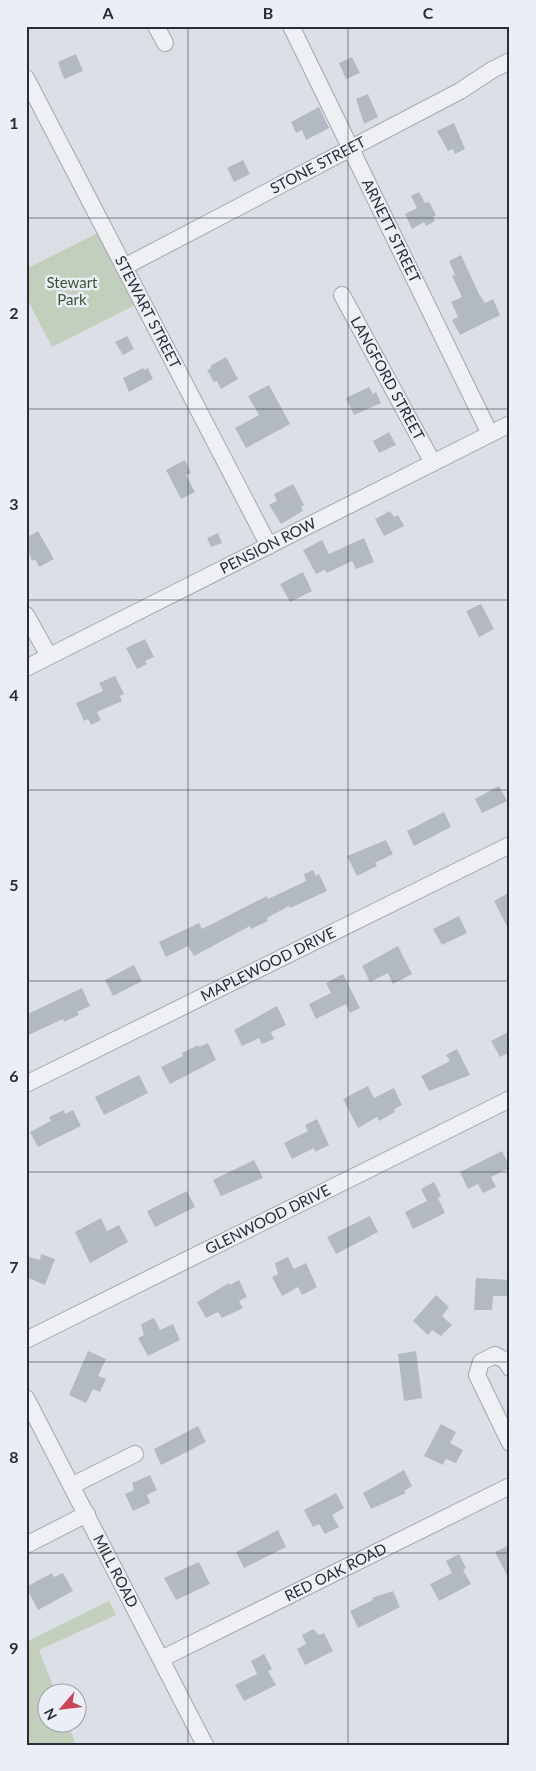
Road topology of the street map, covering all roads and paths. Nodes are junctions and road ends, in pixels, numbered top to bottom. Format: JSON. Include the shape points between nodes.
{"nodes":[{"id":1,"x":156,"y":26,"type":"edge"},
{"id":2,"x":291,"y":26,"type":"edge"},
{"id":3,"x":165,"y":43,"type":"dead end"},
{"id":4,"x":510,"y":62,"type":"edge"},
{"id":5,"x":26,"y":78,"type":"edge"},
{"id":6,"x":351,"y":148,"type":"junction"},
{"id":7,"x":124,"y":267,"type":"junction"},
{"id":8,"x":342,"y":295,"type":"dead end"},
{"id":9,"x":510,"y":424,"type":"edge"},
{"id":10,"x":490,"y":434,"type":"junction"},
{"id":11,"x":433,"y":463,"type":"junction"},
{"id":12,"x":269,"y":546,"type":"junction"},
{"id":13,"x":26,"y":614,"type":"edge"},
{"id":14,"x":49,"y":656,"type":"junction"},
{"id":15,"x":26,"y":668,"type":"edge"},
{"id":16,"x":510,"y":845,"type":"edge"},
{"id":17,"x":26,"y":1084,"type":"edge"},
{"id":18,"x":510,"y":1100,"type":"edge"},
{"id":19,"x":26,"y":1340,"type":"edge"},
{"id":20,"x":510,"y":1368,"type":"edge"},
{"id":21,"x":26,"y":1398,"type":"edge"},
{"id":22,"x":510,"y":1443,"type":"edge"},
{"id":23,"x":136,"y":1454,"type":"dead end"},
{"id":24,"x":73,"y":1485,"type":"junction"},
{"id":25,"x":510,"y":1486,"type":"edge"},
{"id":26,"x":87,"y":1514,"type":"junction"},
{"id":27,"x":26,"y":1545,"type":"edge"},
{"id":28,"x":161,"y":1659,"type":"junction"},
{"id":29,"x":205,"y":1745,"type":"edge"}],
"edges":[{"from":1,"to":3,"type":"street"},
{"from":2,"to":6,"type":"street","name":"ARNETT STREET"},
{"from":4,"to":6,"type":"street","name":"STONE STREET"},
{"from":5,"to":7,"type":"street","name":"STEWART STREET"},
{"from":6,"to":7,"type":"street","name":"STONE STREET"},
{"from":6,"to":10,"type":"street","name":"ARNETT STREET"},
{"from":7,"to":12,"type":"street","name":"STEWART STREET"},
{"from":8,"to":11,"type":"street","name":"LANGFORD STREET"},
{"from":9,"to":10,"type":"street","name":"PENSION ROW"},
{"from":10,"to":11,"type":"street","name":"PENSION ROW"},
{"from":11,"to":12,"type":"street","name":"PENSION ROW"},
{"from":12,"to":14,"type":"street","name":"PENSION ROW"},
{"from":13,"to":14,"type":"street"},
{"from":14,"to":15,"type":"street","name":"PENSION ROW"},
{"from":16,"to":17,"type":"street","name":"MAPLEWOOD DRIVE"},
{"from":18,"to":19,"type":"street","name":"GLENWOOD DRIVE"},
{"from":20,"to":22,"type":"street","via":[[506,1361],[495,1355],[481,1362],[477,1375]]},
{"from":21,"to":24,"type":"street","name":"MILL ROAD"},
{"from":23,"to":24,"type":"street"},
{"from":24,"to":26,"type":"street","name":"MILL ROAD"},
{"from":25,"to":28,"type":"street","name":"RED OAK ROAD"},
{"from":26,"to":27,"type":"street"},
{"from":26,"to":28,"type":"street","name":"MILL ROAD"},
{"from":28,"to":29,"type":"street","name":"MILL ROAD"}]}
